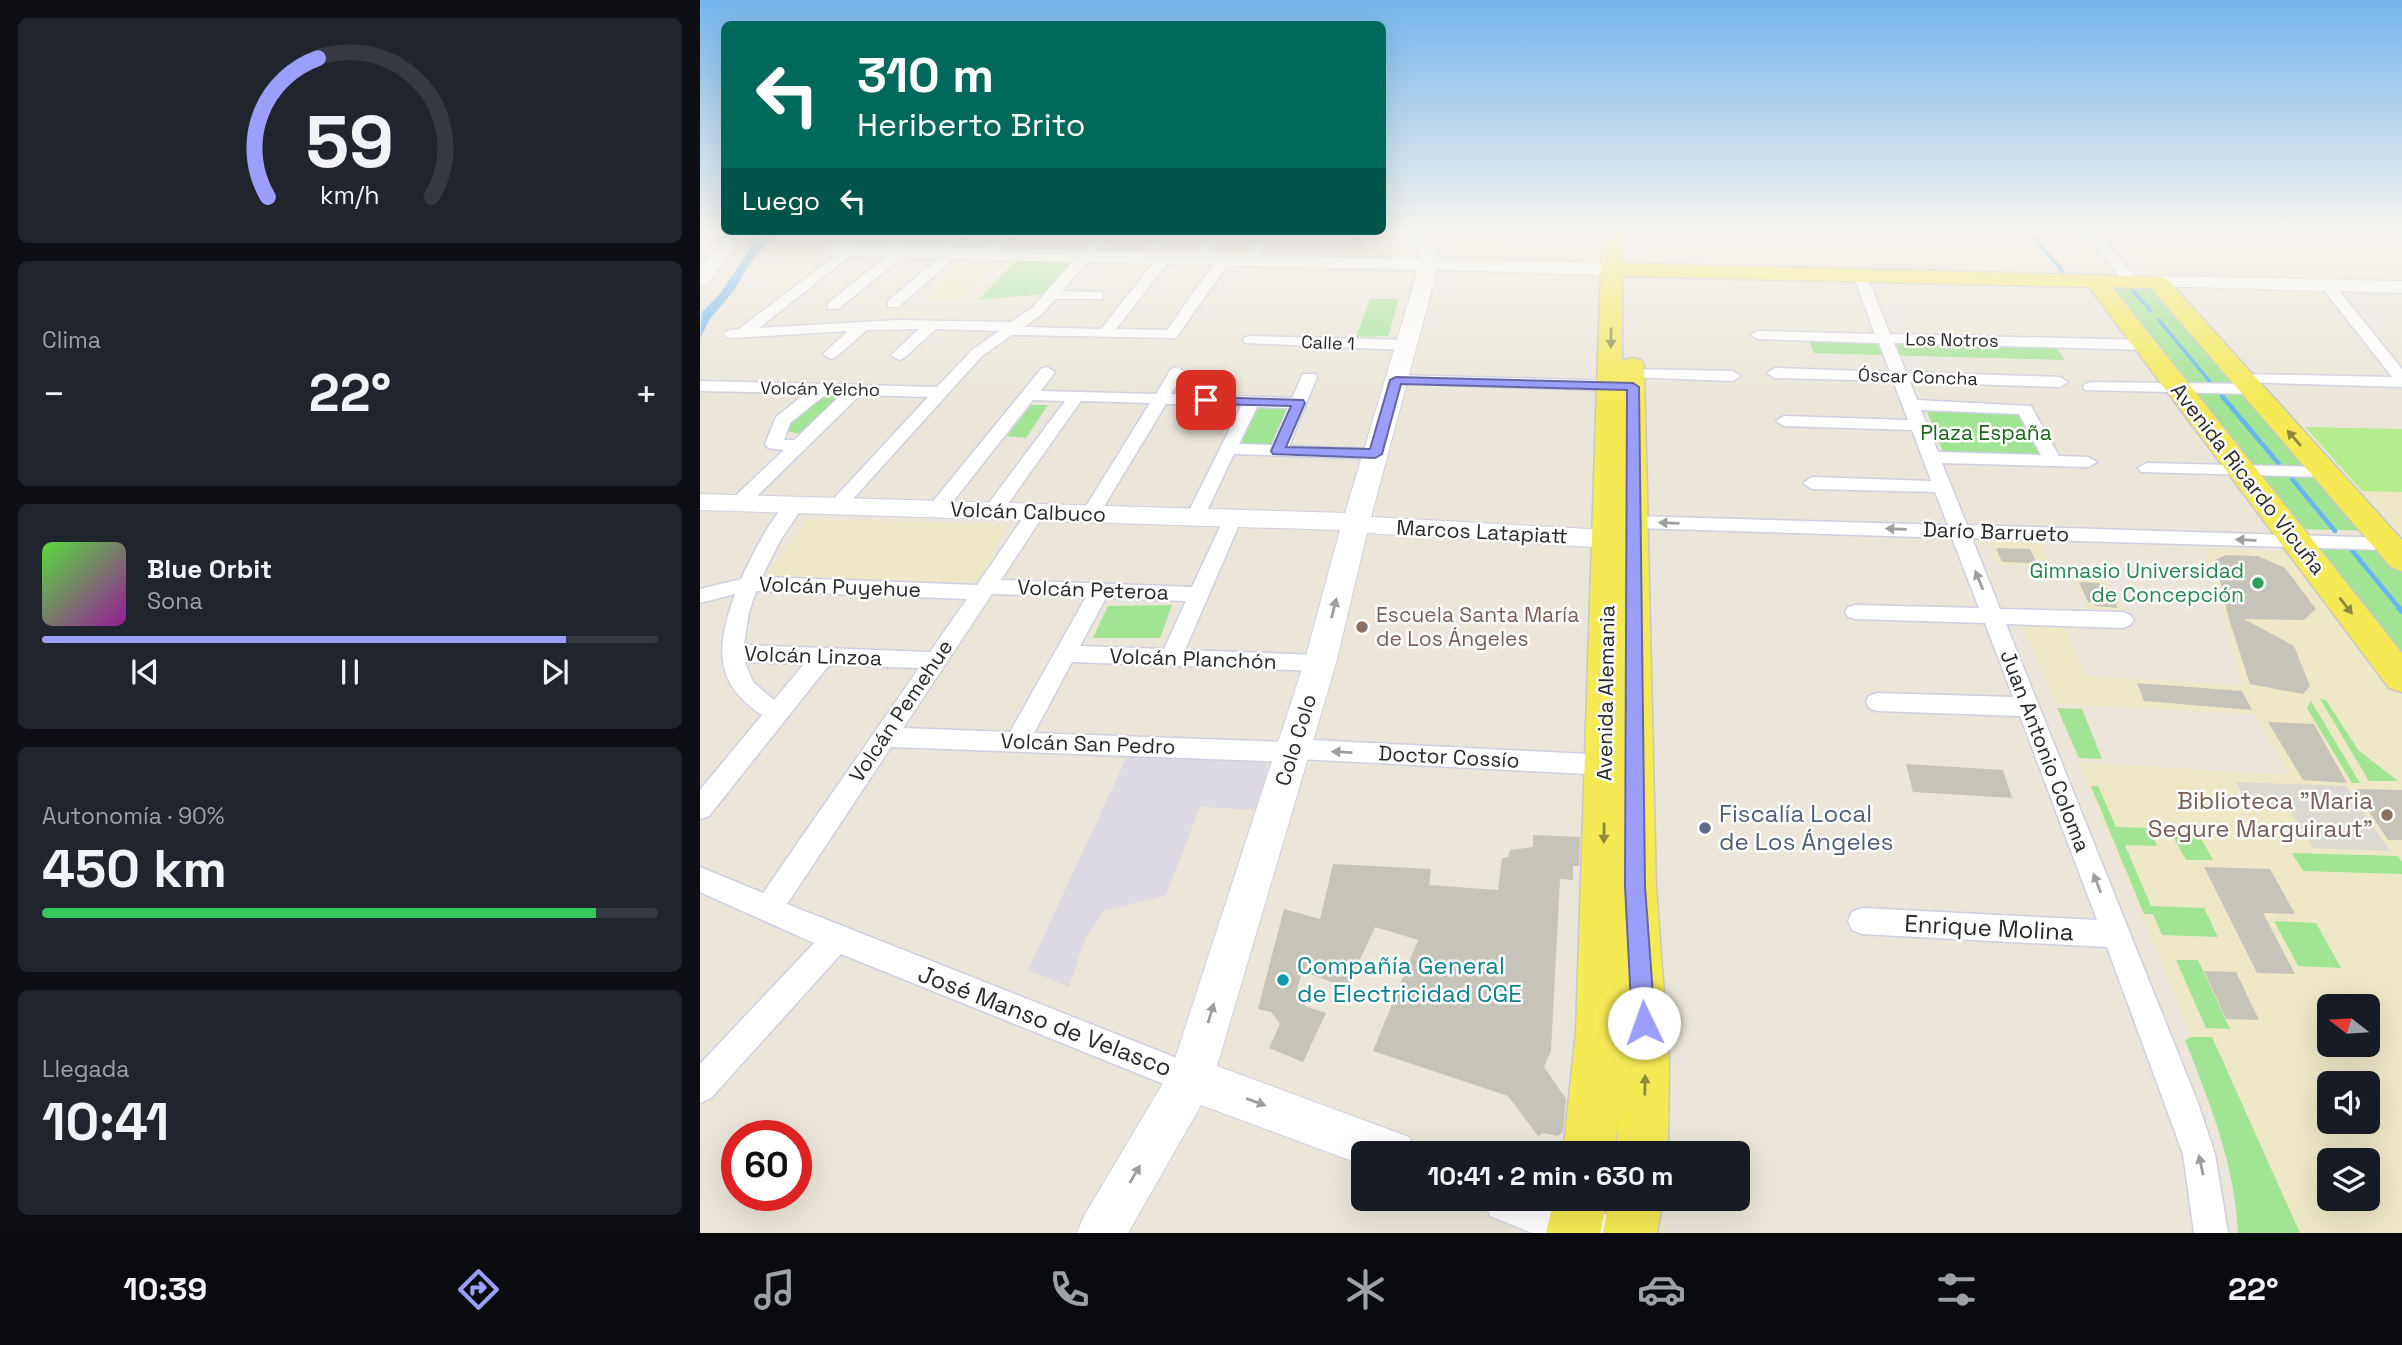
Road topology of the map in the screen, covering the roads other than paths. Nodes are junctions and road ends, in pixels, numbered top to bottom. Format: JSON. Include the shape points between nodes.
{"nodes":[{"id":1,"x":790,"y":290,"type":"edge"},
{"id":2,"x":851,"y":290,"type":"edge"},
{"id":3,"x":907,"y":290,"type":"edge"},
{"id":4,"x":1057,"y":290,"type":"edge"},
{"id":5,"x":1134,"y":290,"type":"edge"},
{"id":6,"x":1203,"y":290,"type":"edge"},
{"id":7,"x":1422,"y":290,"type":"edge"},
{"id":8,"x":1622,"y":290,"type":"edge"},
{"id":9,"x":1866,"y":290,"type":"edge"},
{"id":10,"x":2102,"y":290,"type":"edge"},
{"id":11,"x":2153,"y":290,"type":"edge"},
{"id":12,"x":2331,"y":290,"type":"edge"},
{"id":13,"x":1052,"y":295,"type":"junction"},
{"id":14,"x":1098,"y":296,"type":"dead end"},
{"id":15,"x":893,"y":304,"type":"dead end"},
{"id":16,"x":833,"y":306,"type":"dead end"},
{"id":17,"x":864,"y":325,"type":"junction"},
{"id":18,"x":932,"y":325,"type":"junction"},
{"id":19,"x":1014,"y":329,"type":"junction"},
{"id":20,"x":780,"y":331,"type":"junction"},
{"id":21,"x":1105,"y":333,"type":"junction"},
{"id":22,"x":1758,"y":335,"type":"dead end"},
{"id":23,"x":1885,"y":338,"type":"junction"},
{"id":24,"x":1250,"y":340,"type":"dead end"},
{"id":25,"x":1406,"y":345,"type":"junction"},
{"id":26,"x":2145,"y":345,"type":"junction"},
{"id":27,"x":763,"y":349,"type":"dead end"},
{"id":28,"x":831,"y":354,"type":"dead end"},
{"id":29,"x":899,"y":355,"type":"dead end"},
{"id":30,"x":1047,"y":372,"type":"dead end"},
{"id":31,"x":1177,"y":372,"type":"dead end"},
{"id":32,"x":1775,"y":373,"type":"dead end"},
{"id":33,"x":1733,"y":376,"type":"dead end"},
{"id":34,"x":1309,"y":377,"type":"dead end"},
{"id":35,"x":1900,"y":377,"type":"junction"},
{"id":36,"x":1396,"y":380,"type":"junction"},
{"id":37,"x":2402,"y":380,"type":"edge"},
{"id":38,"x":1625,"y":382,"type":"junction"},
{"id":39,"x":2060,"y":382,"type":"dead end"},
{"id":40,"x":2247,"y":384,"type":"junction"},
{"id":41,"x":700,"y":386,"type":"edge"},
{"id":42,"x":2091,"y":387,"type":"dead end"},
{"id":43,"x":2178,"y":388,"type":"junction"},
{"id":44,"x":822,"y":389,"type":"junction"},
{"id":45,"x":856,"y":390,"type":"junction"},
{"id":46,"x":940,"y":392,"type":"junction"},
{"id":47,"x":1028,"y":396,"type":"junction"},
{"id":48,"x":1076,"y":397,"type":"junction"},
{"id":49,"x":1160,"y":399,"type":"junction"},
{"id":50,"x":1252,"y":401,"type":"junction"},
{"id":51,"x":1298,"y":403,"type":"junction"},
{"id":52,"x":1911,"y":405,"type":"junction"},
{"id":53,"x":1784,"y":421,"type":"dead end"},
{"id":54,"x":1919,"y":425,"type":"junction"},
{"id":55,"x":798,"y":446,"type":"junction"},
{"id":56,"x":1228,"y":449,"type":"junction"},
{"id":57,"x":1278,"y":451,"type":"junction"},
{"id":58,"x":1375,"y":454,"type":"junction"},
{"id":59,"x":1931,"y":457,"type":"junction"},
{"id":60,"x":2053,"y":461,"type":"junction"},
{"id":61,"x":2088,"y":462,"type":"dead end"},
{"id":62,"x":2147,"y":468,"type":"dead end"},
{"id":63,"x":2242,"y":470,"type":"junction"},
{"id":64,"x":2325,"y":472,"type":"junction"},
{"id":65,"x":1812,"y":483,"type":"dead end"},
{"id":66,"x":1941,"y":486,"type":"junction"},
{"id":67,"x":700,"y":502,"type":"edge"},
{"id":68,"x":739,"y":503,"type":"junction"},
{"id":69,"x":796,"y":505,"type":"junction"},
{"id":70,"x":836,"y":506,"type":"junction"},
{"id":71,"x":937,"y":509,"type":"junction"},
{"id":72,"x":993,"y":511,"type":"junction"},
{"id":73,"x":1036,"y":513,"type":"junction"},
{"id":74,"x":1090,"y":514,"type":"junction"},
{"id":75,"x":1195,"y":517,"type":"junction"},
{"id":76,"x":1233,"y":519,"type":"junction"},
{"id":77,"x":1356,"y":522,"type":"junction"},
{"id":78,"x":1621,"y":530,"type":"junction"},
{"id":79,"x":1959,"y":531,"type":"junction"},
{"id":80,"x":2296,"y":541,"type":"junction"},
{"id":81,"x":2395,"y":552,"type":"edge"},
{"id":82,"x":748,"y":584,"type":"junction"},
{"id":83,"x":984,"y":589,"type":"junction"},
{"id":84,"x":1100,"y":590,"type":"junction"},
{"id":85,"x":1200,"y":594,"type":"junction"},
{"id":86,"x":700,"y":596,"type":"edge"},
{"id":87,"x":1855,"y":612,"type":"dead end"},
{"id":88,"x":1993,"y":616,"type":"junction"},
{"id":89,"x":2123,"y":620,"type":"dead end"},
{"id":90,"x":731,"y":653,"type":"junction"},
{"id":91,"x":1065,"y":654,"type":"junction"},
{"id":92,"x":823,"y":656,"type":"junction"},
{"id":93,"x":1171,"y":658,"type":"junction"},
{"id":94,"x":936,"y":660,"type":"junction"},
{"id":95,"x":1320,"y":663,"type":"junction"},
{"id":96,"x":2402,"y":678,"type":"edge"},
{"id":97,"x":1877,"y":702,"type":"dead end"},
{"id":98,"x":2028,"y":707,"type":"junction"},
{"id":99,"x":777,"y":713,"type":"junction"},
{"id":100,"x":884,"y":737,"type":"junction"},
{"id":101,"x":1017,"y":742,"type":"junction"},
{"id":102,"x":1292,"y":751,"type":"junction"},
{"id":103,"x":1606,"y":765,"type":"junction"},
{"id":104,"x":700,"y":808,"type":"edge"},
{"id":105,"x":700,"y":879,"type":"edge"},
{"id":106,"x":767,"y":910,"type":"junction"},
{"id":107,"x":1862,"y":921,"type":"dead end"},
{"id":108,"x":2117,"y":934,"type":"junction"},
{"id":109,"x":836,"y":939,"type":"junction"},
{"id":110,"x":1191,"y":1079,"type":"junction"},
{"id":111,"x":700,"y":1087,"type":"edge"},
{"id":112,"x":1360,"y":1141,"type":"edge"},
{"id":113,"x":1590,"y":1141,"type":"edge"},
{"id":114,"x":1642,"y":1141,"type":"edge"},
{"id":115,"x":1544,"y":1211,"type":"edge"},
{"id":116,"x":1634,"y":1211,"type":"edge"},
{"id":117,"x":1580,"y":1223,"type":"edge"},
{"id":118,"x":1101,"y":1233,"type":"edge"},
{"id":119,"x":1630,"y":1233,"type":"edge"},
{"id":120,"x":2211,"y":1233,"type":"edge"}],
"edges":[{"from":1,"to":20,"type":"street","via":[[737,333]]},
{"from":2,"to":16,"type":"street"},
{"from":3,"to":15,"type":"street"},
{"from":4,"to":13,"type":"street"},
{"from":5,"to":21,"type":"street"},
{"from":6,"to":21,"type":"street","via":[[1171,335]]},
{"from":7,"to":25,"type":"street","name":"Colo Colo"},
{"from":8,"to":38,"type":"main road","name":"Avenida Alemania"},
{"from":9,"to":23,"type":"street","name":"Juan Antonio Coloma"},
{"from":10,"to":26,"type":"main road","name":"Avenida Ricardo Vicuña"},
{"from":11,"to":40,"type":"main road"},
{"from":12,"to":37,"type":"street"},
{"from":13,"to":14,"type":"street"},
{"from":13,"to":19,"type":"street"},
{"from":17,"to":18,"type":"street"},
{"from":17,"to":20,"type":"street"},
{"from":17,"to":28,"type":"street"},
{"from":18,"to":19,"type":"street"},
{"from":18,"to":29,"type":"street"},
{"from":19,"to":21,"type":"street"},
{"from":19,"to":46,"type":"street","via":[[993,341]]},
{"from":20,"to":27,"type":"street"},
{"from":22,"to":23,"type":"street","name":"Los Notros"},
{"from":23,"to":26,"type":"street","name":"Los Notros"},
{"from":23,"to":35,"type":"street","name":"Juan Antonio Coloma"},
{"from":24,"to":25,"type":"street","name":"Calle 1"},
{"from":25,"to":36,"type":"street","name":"Colo Colo"},
{"from":26,"to":43,"type":"main road","name":"Avenida Ricardo Vicuña"},
{"from":30,"to":47,"type":"street"},
{"from":31,"to":49,"type":"street"},
{"from":32,"to":35,"type":"street","name":"Óscar Concha"},
{"from":33,"to":38,"type":"street"},
{"from":34,"to":51,"type":"street"},
{"from":35,"to":39,"type":"street","name":"Óscar Concha"},
{"from":35,"to":52,"type":"street","name":"Juan Antonio Coloma"},
{"from":36,"to":38,"type":"street"},
{"from":36,"to":58,"type":"street","name":"Colo Colo"},
{"from":37,"to":40,"type":"street"},
{"from":38,"to":78,"type":"main road","name":"Avenida Alemania"},
{"from":40,"to":43,"type":"street"},
{"from":64,"to":40,"type":"main road","one_way":true},
{"from":41,"to":44,"type":"street","name":"Volcán Yelcho"},
{"from":42,"to":43,"type":"street"},
{"from":43,"to":63,"type":"main road","name":"Avenida Ricardo Vicuña"},
{"from":44,"to":45,"type":"street","name":"Volcán Yelcho"},
{"from":44,"to":55,"type":"street","via":[[782,421],[774,444]]},
{"from":45,"to":46,"type":"street","name":"Volcán Yelcho"},
{"from":45,"to":55,"type":"street"},
{"from":46,"to":70,"type":"street"},
{"from":47,"to":48,"type":"street"},
{"from":47,"to":71,"type":"street"},
{"from":48,"to":49,"type":"street"},
{"from":48,"to":72,"type":"street"},
{"from":49,"to":50,"type":"street"},
{"from":49,"to":74,"type":"street"},
{"from":50,"to":51,"type":"street"},
{"from":50,"to":56,"type":"street"},
{"from":51,"to":57,"type":"street"},
{"from":52,"to":54,"type":"street","name":"Juan Antonio Coloma"},
{"from":52,"to":60,"type":"street","via":[[2025,409]]},
{"from":53,"to":54,"type":"street"},
{"from":54,"to":59,"type":"street","name":"Juan Antonio Coloma"},
{"from":55,"to":68,"type":"street"},
{"from":56,"to":57,"type":"street"},
{"from":56,"to":75,"type":"street"},
{"from":57,"to":58,"type":"street"},
{"from":58,"to":77,"type":"street","name":"Colo Colo"},
{"from":59,"to":60,"type":"street"},
{"from":59,"to":66,"type":"street","name":"Juan Antonio Coloma"},
{"from":60,"to":61,"type":"street"},
{"from":62,"to":63,"type":"street"},
{"from":63,"to":64,"type":"street"},
{"from":63,"to":80,"type":"main road","name":"Avenida Ricardo Vicuña"},
{"from":64,"to":81,"type":"main road"},
{"from":65,"to":66,"type":"street"},
{"from":66,"to":79,"type":"street","name":"Juan Antonio Coloma"},
{"from":67,"to":68,"type":"street","name":"Volcán Calbuco"},
{"from":68,"to":69,"type":"street","name":"Volcán Calbuco"},
{"from":69,"to":70,"type":"street","name":"Volcán Calbuco"},
{"from":69,"to":82,"type":"street","via":[[758,560]]},
{"from":70,"to":71,"type":"street","name":"Volcán Calbuco"},
{"from":71,"to":72,"type":"street","name":"Volcán Calbuco"},
{"from":72,"to":73,"type":"street","name":"Volcán Calbuco"},
{"from":73,"to":74,"type":"street","name":"Volcán Calbuco"},
{"from":73,"to":83,"type":"street","name":"Volcán Pemehue"},
{"from":74,"to":75,"type":"street","name":"Volcán Calbuco"},
{"from":75,"to":76,"type":"street","name":"Volcán Calbuco"},
{"from":76,"to":77,"type":"street","name":"Volcán Calbuco"},
{"from":76,"to":85,"type":"street"},
{"from":77,"to":78,"type":"street","name":"Marcos Latapiatt"},
{"from":95,"to":77,"type":"street","name":"Colo Colo","one_way":true},
{"from":79,"to":78,"type":"street","name":"Darío Barrueto","one_way":true},
{"from":78,"to":103,"type":"main road","name":"Avenida Alemania"},
{"from":114,"to":78,"type":"main road","name":"Avenida Alemania","one_way":true,"via":[[1645,1063]]},
{"from":80,"to":79,"type":"street","name":"Darío Barrueto","one_way":true},
{"from":88,"to":79,"type":"street","name":"Juan Antonio Coloma","one_way":true},
{"from":80,"to":81,"type":"street","name":"Darío Barrueto"},
{"from":80,"to":96,"type":"main road","name":"Avenida Ricardo Vicuña","one_way":true},
{"from":82,"to":83,"type":"street","name":"Volcán Puyehue"},
{"from":82,"to":86,"type":"street","name":"Volcán Puyehue"},
{"from":82,"to":90,"type":"street"},
{"from":83,"to":84,"type":"street","name":"Volcán Peteroa"},
{"from":83,"to":94,"type":"street","name":"Volcán Pemehue"},
{"from":84,"to":85,"type":"street","name":"Volcán Peteroa"},
{"from":84,"to":91,"type":"street"},
{"from":85,"to":93,"type":"street"},
{"from":87,"to":88,"type":"street"},
{"from":88,"to":89,"type":"street"},
{"from":88,"to":98,"type":"street","name":"Juan Antonio Coloma"},
{"from":90,"to":92,"type":"street","name":"Volcán Linzoa"},
{"from":90,"to":99,"type":"street","via":[[738,679]]},
{"from":91,"to":93,"type":"street","name":"Volcán Planchón"},
{"from":91,"to":101,"type":"street"},
{"from":92,"to":94,"type":"street","name":"Volcán Linzoa"},
{"from":92,"to":99,"type":"street"},
{"from":93,"to":95,"type":"street","name":"Volcán Planchón"},
{"from":94,"to":100,"type":"street","name":"Volcán Pemehue"},
{"from":95,"to":102,"type":"street","name":"Colo Colo"},
{"from":97,"to":98,"type":"street"},
{"from":108,"to":98,"type":"street","name":"Juan Antonio Coloma","one_way":true},
{"from":99,"to":104,"type":"street"},
{"from":100,"to":101,"type":"street","name":"Volcán San Pedro"},
{"from":100,"to":106,"type":"street","name":"Volcán Pemehue"},
{"from":101,"to":102,"type":"street","name":"Volcán San Pedro"},
{"from":103,"to":102,"type":"street","name":"Doctor Cossío","one_way":true},
{"from":110,"to":102,"type":"street","name":"Colo Colo","one_way":true},
{"from":103,"to":113,"type":"main road","name":"Avenida Alemania","one_way":true,"via":[[1600,1032]]},
{"from":105,"to":106,"type":"street","name":"José Manso de Velasco"},
{"from":106,"to":109,"type":"street","name":"José Manso de Velasco"},
{"from":107,"to":108,"type":"street","name":"Enrique Molina"},
{"from":120,"to":108,"type":"street","name":"Juan Antonio Coloma","one_way":true,"via":[[2191,1128]]},
{"from":109,"to":110,"type":"street","name":"José Manso de Velasco"},
{"from":109,"to":111,"type":"street"},
{"from":110,"to":112,"type":"street","name":"José Manso de Velasco","one_way":true},
{"from":118,"to":110,"type":"street","name":"Colo Colo","one_way":true},
{"from":115,"to":117,"type":"street"},
{"from":116,"to":119,"type":"main road"}]}
